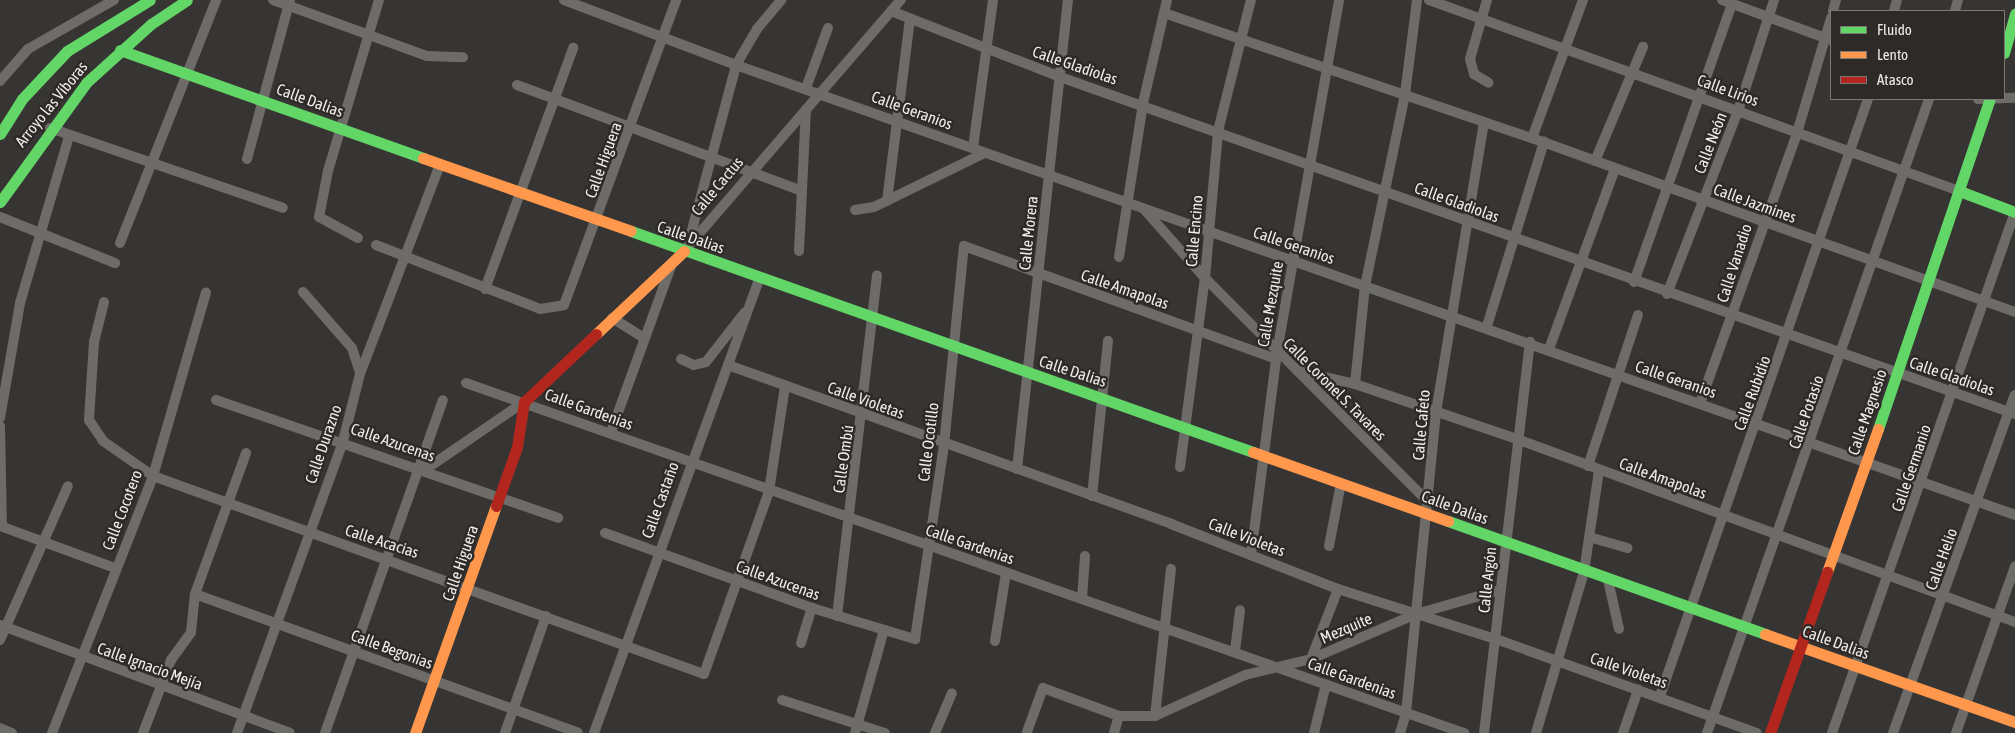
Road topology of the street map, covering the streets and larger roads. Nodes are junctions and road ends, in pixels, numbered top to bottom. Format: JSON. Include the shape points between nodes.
{"nodes":[{"id":1,"x":114,"y":0,"type":"edge"},
{"id":2,"x":150,"y":0,"type":"edge"},
{"id":3,"x":187,"y":0,"type":"edge"},
{"id":4,"x":216,"y":0,"type":"edge"},
{"id":5,"x":273,"y":0,"type":"edge"},
{"id":6,"x":379,"y":0,"type":"edge"},
{"id":7,"x":564,"y":0,"type":"edge"},
{"id":8,"x":676,"y":0,"type":"edge"},
{"id":9,"x":781,"y":0,"type":"edge"},
{"id":10,"x":901,"y":0,"type":"edge"},
{"id":11,"x":993,"y":0,"type":"edge"},
{"id":12,"x":1068,"y":0,"type":"edge"},
{"id":13,"x":1167,"y":0,"type":"edge"},
{"id":14,"x":1251,"y":0,"type":"edge"},
{"id":15,"x":1339,"y":0,"type":"edge"},
{"id":16,"x":1417,"y":0,"type":"edge"},
{"id":17,"x":1429,"y":0,"type":"edge"},
{"id":18,"x":1487,"y":0,"type":"edge"},
{"id":19,"x":1583,"y":0,"type":"edge"},
{"id":20,"x":1774,"y":0,"type":"edge"},
{"id":21,"x":1727,"y":2,"type":"edge"},
{"id":22,"x":289,"y":3,"type":"edge"},
{"id":23,"x":891,"y":11,"type":"junction"},
{"id":24,"x":1164,"y":13,"type":"junction"},
{"id":25,"x":2015,"y":14,"type":"edge"},
{"id":26,"x":1770,"y":15,"type":"junction"},
{"id":27,"x":910,"y":19,"type":"junction"},
{"id":28,"x":1481,"y":19,"type":"junction"},
{"id":29,"x":828,"y":28,"type":"dead end"},
{"id":30,"x":369,"y":32,"type":"junction"},
{"id":31,"x":664,"y":38,"type":"junction"},
{"id":32,"x":1242,"y":38,"type":"junction"},
{"id":33,"x":1829,"y":39,"type":"edge"},
{"id":34,"x":1643,"y":47,"type":"dead end"},
{"id":35,"x":574,"y":48,"type":"dead end"},
{"id":36,"x":1566,"y":49,"type":"junction"},
{"id":37,"x":2005,"y":49,"type":"edge"},
{"id":38,"x":120,"y":50,"type":"junction"},
{"id":39,"x":988,"y":50,"type":"junction"},
{"id":40,"x":463,"y":58,"type":"dead end"},
{"id":41,"x":736,"y":65,"type":"junction"},
{"id":42,"x":4,"y":67,"type":"edge"},
{"id":43,"x":1327,"y":69,"type":"junction"},
{"id":44,"x":1631,"y":73,"type":"junction"},
{"id":45,"x":186,"y":74,"type":"junction"},
{"id":46,"x":1060,"y":77,"type":"junction"},
{"id":47,"x":0,"y":81,"type":"edge"},
{"id":48,"x":1489,"y":82,"type":"dead end"},
{"id":49,"x":517,"y":85,"type":"dead end"},
{"id":50,"x":806,"y":88,"type":"junction"},
{"id":51,"x":820,"y":92,"type":"junction"},
{"id":52,"x":1405,"y":94,"type":"junction"},
{"id":53,"x":1699,"y":97,"type":"junction"},
{"id":54,"x":553,"y":98,"type":"junction"},
{"id":55,"x":1868,"y":100,"type":"edge"},
{"id":56,"x":1929,"y":100,"type":"edge"},
{"id":57,"x":1986,"y":100,"type":"edge"},
{"id":58,"x":265,"y":102,"type":"junction"},
{"id":59,"x":1143,"y":103,"type":"junction"},
{"id":60,"x":806,"y":109,"type":"junction"},
{"id":61,"x":1738,"y":111,"type":"junction"},
{"id":62,"x":895,"y":120,"type":"junction"},
{"id":63,"x":1484,"y":122,"type":"junction"},
{"id":64,"x":632,"y":127,"type":"junction"},
{"id":65,"x":50,"y":128,"type":"junction"},
{"id":66,"x":342,"y":129,"type":"junction"},
{"id":67,"x":1218,"y":131,"type":"junction"},
{"id":68,"x":1796,"y":133,"type":"junction"},
{"id":69,"x":0,"y":134,"type":"edge"},
{"id":70,"x":69,"y":136,"type":"junction"},
{"id":71,"x":1532,"y":138,"type":"junction"},
{"id":72,"x":1544,"y":142,"type":"junction"},
{"id":73,"x":973,"y":148,"type":"junction"},
{"id":74,"x":1851,"y":152,"type":"junction"},
{"id":75,"x":984,"y":153,"type":"junction"},
{"id":76,"x":711,"y":158,"type":"junction"},
{"id":77,"x":247,"y":159,"type":"dead end"},
{"id":78,"x":1595,"y":161,"type":"junction"},
{"id":79,"x":1310,"y":163,"type":"junction"},
{"id":80,"x":150,"y":165,"type":"junction"},
{"id":81,"x":440,"y":165,"type":"junction"},
{"id":82,"x":1615,"y":169,"type":"junction"},
{"id":83,"x":750,"y":172,"type":"junction"},
{"id":84,"x":1906,"y":172,"type":"junction"},
{"id":85,"x":1050,"y":173,"type":"junction"},
{"id":86,"x":1668,"y":187,"type":"junction"},
{"id":87,"x":800,"y":190,"type":"junction"},
{"id":88,"x":519,"y":192,"type":"junction"},
{"id":89,"x":1385,"y":192,"type":"junction"},
{"id":90,"x":1962,"y":192,"type":"junction"},
{"id":91,"x":1704,"y":200,"type":"junction"},
{"id":92,"x":886,"y":201,"type":"junction"},
{"id":93,"x":1127,"y":201,"type":"junction"},
{"id":94,"x":0,"y":202,"type":"edge"},
{"id":95,"x":1141,"y":206,"type":"junction"},
{"id":96,"x":283,"y":208,"type":"dead end"},
{"id":97,"x":856,"y":210,"type":"dead end"},
{"id":98,"x":2015,"y":212,"type":"edge"},
{"id":99,"x":0,"y":217,"type":"edge"},
{"id":100,"x":1465,"y":221,"type":"junction"},
{"id":101,"x":597,"y":222,"type":"junction"},
{"id":102,"x":1763,"y":223,"type":"junction"},
{"id":103,"x":1209,"y":232,"type":"junction"},
{"id":104,"x":42,"y":235,"type":"junction"},
{"id":105,"x":358,"y":238,"type":"dead end"},
{"id":106,"x":1513,"y":238,"type":"junction"},
{"id":107,"x":1820,"y":242,"type":"junction"},
{"id":108,"x":120,"y":243,"type":"dead end"},
{"id":109,"x":376,"y":245,"type":"dead end"},
{"id":110,"x":964,"y":246,"type":"joint"},
{"id":111,"x":686,"y":248,"type":"junction"},
{"id":112,"x":799,"y":251,"type":"dead end"},
{"id":113,"x":408,"y":256,"type":"junction"},
{"id":114,"x":1119,"y":257,"type":"dead end"},
{"id":115,"x":673,"y":261,"type":"junction"},
{"id":116,"x":1293,"y":261,"type":"junction"},
{"id":117,"x":1874,"y":261,"type":"junction"},
{"id":118,"x":1580,"y":262,"type":"junction"},
{"id":119,"x":114,"y":263,"type":"dead end"},
{"id":120,"x":1039,"y":273,"type":"junction"},
{"id":121,"x":877,"y":275,"type":"dead end"},
{"id":122,"x":760,"y":278,"type":"junction"},
{"id":123,"x":1205,"y":278,"type":"junction"},
{"id":124,"x":1634,"y":282,"type":"junction"},
{"id":125,"x":1929,"y":282,"type":"junction"},
{"id":126,"x":1365,"y":286,"type":"junction"},
{"id":127,"x":485,"y":289,"type":"junction"},
{"id":128,"x":206,"y":292,"type":"dead end"},
{"id":129,"x":304,"y":292,"type":"dead end"},
{"id":130,"x":1667,"y":294,"type":"junction"},
{"id":131,"x":1985,"y":300,"type":"junction"},
{"id":132,"x":104,"y":302,"type":"dead end"},
{"id":133,"x":747,"y":311,"type":"junction"},
{"id":134,"x":2015,"y":312,"type":"edge"},
{"id":135,"x":1449,"y":314,"type":"junction"},
{"id":136,"x":1732,"y":314,"type":"junction"},
{"id":137,"x":1638,"y":315,"type":"dead end"},
{"id":138,"x":874,"y":317,"type":"junction"},
{"id":139,"x":612,"y":318,"type":"junction"},
{"id":140,"x":1487,"y":326,"type":"junction"},
{"id":141,"x":1199,"y":332,"type":"junction"},
{"id":142,"x":1789,"y":334,"type":"junction"},
{"id":143,"x":643,"y":336,"type":"junction"},
{"id":144,"x":1108,"y":341,"type":"dead end"},
{"id":145,"x":1530,"y":342,"type":"junction"},
{"id":146,"x":953,"y":347,"type":"junction"},
{"id":147,"x":1549,"y":349,"type":"junction"},
{"id":148,"x":1842,"y":353,"type":"junction"},
{"id":149,"x":1276,"y":355,"type":"junction"},
{"id":150,"x":680,"y":359,"type":"dead end"},
{"id":151,"x":728,"y":364,"type":"junction"},
{"id":152,"x":1298,"y":370,"type":"junction"},
{"id":153,"x":1898,"y":373,"type":"junction"},
{"id":154,"x":360,"y":374,"type":"junction"},
{"id":155,"x":1027,"y":374,"type":"junction"},
{"id":156,"x":1618,"y":375,"type":"junction"},
{"id":157,"x":466,"y":383,"type":"dead end"},
{"id":158,"x":1355,"y":384,"type":"junction"},
{"id":159,"x":785,"y":386,"type":"junction"},
{"id":160,"x":1953,"y":391,"type":"junction"},
{"id":161,"x":2015,"y":395,"type":"edge"},
{"id":162,"x":1103,"y":398,"type":"junction"},
{"id":163,"x":216,"y":400,"type":"dead end"},
{"id":164,"x":443,"y":400,"type":"dead end"},
{"id":165,"x":524,"y":402,"type":"junction"},
{"id":166,"x":1700,"y":403,"type":"junction"},
{"id":167,"x":1436,"y":412,"type":"junction"},
{"id":168,"x":2012,"y":413,"type":"edge"},
{"id":169,"x":864,"y":414,"type":"junction"},
{"id":170,"x":0,"y":418,"type":"edge"},
{"id":171,"x":1757,"y":422,"type":"junction"},
{"id":172,"x":0,"y":426,"type":"edge"},
{"id":173,"x":1185,"y":426,"type":"junction"},
{"id":174,"x":610,"y":432,"type":"junction"},
{"id":175,"x":1517,"y":439,"type":"junction"},
{"id":176,"x":343,"y":441,"type":"junction"},
{"id":177,"x":1811,"y":443,"type":"junction"},
{"id":178,"x":944,"y":445,"type":"junction"},
{"id":179,"x":246,"y":452,"type":"dead end"},
{"id":180,"x":1265,"y":453,"type":"junction"},
{"id":181,"x":690,"y":462,"type":"junction"},
{"id":182,"x":1867,"y":463,"type":"junction"},
{"id":183,"x":1588,"y":466,"type":"junction"},
{"id":184,"x":1180,"y":467,"type":"dead end"},
{"id":185,"x":424,"y":468,"type":"junction"},
{"id":186,"x":1017,"y":469,"type":"junction"},
{"id":187,"x":1599,"y":470,"type":"junction"},
{"id":188,"x":153,"y":476,"type":"junction"},
{"id":189,"x":1341,"y":483,"type":"junction"},
{"id":190,"x":1923,"y":483,"type":"junction"},
{"id":191,"x":68,"y":486,"type":"dead end"},
{"id":192,"x":769,"y":491,"type":"junction"},
{"id":193,"x":500,"y":496,"type":"junction"},
{"id":194,"x":1092,"y":496,"type":"junction"},
{"id":195,"x":1978,"y":502,"type":"junction"},
{"id":196,"x":227,"y":505,"type":"junction"},
{"id":197,"x":1428,"y":509,"type":"junction"},
{"id":198,"x":2015,"y":515,"type":"edge"},
{"id":199,"x":1721,"y":516,"type":"junction"},
{"id":200,"x":558,"y":518,"type":"dead end"},
{"id":201,"x":850,"y":518,"type":"junction"},
{"id":202,"x":1,"y":526,"type":"edge"},
{"id":203,"x":605,"y":532,"type":"dead end"},
{"id":204,"x":307,"y":533,"type":"junction"},
{"id":205,"x":1778,"y":533,"type":"junction"},
{"id":206,"x":1589,"y":537,"type":"junction"},
{"id":207,"x":44,"y":541,"type":"junction"},
{"id":208,"x":1506,"y":543,"type":"junction"},
{"id":209,"x":930,"y":546,"type":"junction"},
{"id":210,"x":1329,"y":546,"type":"dead end"},
{"id":211,"x":1627,"y":548,"type":"dead end"},
{"id":212,"x":658,"y":551,"type":"junction"},
{"id":213,"x":1834,"y":554,"type":"junction"},
{"id":214,"x":1251,"y":555,"type":"junction"},
{"id":215,"x":1085,"y":556,"type":"dead end"},
{"id":216,"x":389,"y":558,"type":"junction"},
{"id":217,"x":2015,"y":566,"type":"edge"},
{"id":218,"x":116,"y":568,"type":"junction"},
{"id":219,"x":1171,"y":569,"type":"dead end"},
{"id":220,"x":1584,"y":572,"type":"junction"},
{"id":221,"x":1006,"y":573,"type":"junction"},
{"id":222,"x":1889,"y":573,"type":"junction"},
{"id":223,"x":1608,"y":580,"type":"junction"},
{"id":224,"x":738,"y":581,"type":"junction"},
{"id":225,"x":469,"y":588,"type":"junction"},
{"id":226,"x":1338,"y":589,"type":"junction"},
{"id":227,"x":1500,"y":590,"type":"junction"},
{"id":228,"x":195,"y":594,"type":"junction"},
{"id":229,"x":1944,"y":594,"type":"junction"},
{"id":230,"x":1082,"y":599,"type":"junction"},
{"id":231,"x":812,"y":608,"type":"junction"},
{"id":232,"x":1240,"y":610,"type":"dead end"},
{"id":233,"x":1692,"y":610,"type":"junction"},
{"id":234,"x":1416,"y":614,"type":"junction"},
{"id":235,"x":1997,"y":615,"type":"junction"},
{"id":236,"x":546,"y":616,"type":"junction"},
{"id":237,"x":836,"y":616,"type":"junction"},
{"id":238,"x":2015,"y":622,"type":"edge"},
{"id":239,"x":275,"y":623,"type":"junction"},
{"id":240,"x":3,"y":626,"type":"edge"},
{"id":241,"x":1166,"y":629,"type":"junction"},
{"id":242,"x":1619,"y":629,"type":"dead end"},
{"id":243,"x":1745,"y":629,"type":"junction"},
{"id":244,"x":884,"y":630,"type":"junction"},
{"id":245,"x":1496,"y":638,"type":"junction"},
{"id":246,"x":915,"y":639,"type":"joint"},
{"id":247,"x":0,"y":640,"type":"edge"},
{"id":248,"x":995,"y":641,"type":"dead end"},
{"id":249,"x":801,"y":643,"type":"dead end"},
{"id":250,"x":626,"y":646,"type":"junction"},
{"id":251,"x":1801,"y":646,"type":"junction"},
{"id":252,"x":1235,"y":650,"type":"junction"},
{"id":253,"x":356,"y":652,"type":"junction"},
{"id":254,"x":82,"y":657,"type":"junction"},
{"id":255,"x":1311,"y":659,"type":"junction"},
{"id":256,"x":1561,"y":661,"type":"junction"},
{"id":257,"x":1272,"y":666,"type":"junction"},
{"id":258,"x":1855,"y":667,"type":"junction"},
{"id":259,"x":435,"y":680,"type":"junction"},
{"id":260,"x":1326,"y":684,"type":"junction"},
{"id":261,"x":1911,"y":685,"type":"junction"},
{"id":262,"x":160,"y":686,"type":"junction"},
{"id":263,"x":1638,"y":690,"type":"junction"},
{"id":264,"x":952,"y":693,"type":"dead end"},
{"id":265,"x":1660,"y":696,"type":"junction"},
{"id":266,"x":782,"y":700,"type":"dead end"},
{"id":267,"x":1966,"y":705,"type":"junction"},
{"id":268,"x":513,"y":709,"type":"junction"},
{"id":269,"x":1406,"y":714,"type":"junction"},
{"id":270,"x":244,"y":716,"type":"junction"},
{"id":271,"x":1119,"y":716,"type":"junction"},
{"id":272,"x":1155,"y":716,"type":"junction"},
{"id":273,"x":1713,"y":716,"type":"junction"},
{"id":274,"x":2015,"y":722,"type":"edge"},
{"id":275,"x":0,"y":728,"type":"edge"},
{"id":276,"x":857,"y":728,"type":"edge"},
{"id":277,"x":1027,"y":732,"type":"edge"},
{"id":278,"x":12,"y":733,"type":"edge"},
{"id":279,"x":52,"y":733,"type":"edge"},
{"id":280,"x":143,"y":733,"type":"edge"},
{"id":281,"x":238,"y":733,"type":"edge"},
{"id":282,"x":290,"y":733,"type":"edge"},
{"id":283,"x":325,"y":733,"type":"edge"},
{"id":284,"x":415,"y":733,"type":"edge"},
{"id":285,"x":505,"y":733,"type":"edge"},
{"id":286,"x":578,"y":733,"type":"edge"},
{"id":287,"x":594,"y":733,"type":"edge"},
{"id":288,"x":885,"y":733,"type":"edge"},
{"id":289,"x":935,"y":733,"type":"edge"},
{"id":290,"x":1114,"y":733,"type":"edge"},
{"id":291,"x":1314,"y":733,"type":"edge"},
{"id":292,"x":1400,"y":733,"type":"edge"},
{"id":293,"x":1464,"y":733,"type":"edge"},
{"id":294,"x":1484,"y":733,"type":"edge"},
{"id":295,"x":1536,"y":733,"type":"edge"},
{"id":296,"x":1623,"y":733,"type":"edge"},
{"id":297,"x":1706,"y":733,"type":"edge"},
{"id":298,"x":1757,"y":733,"type":"edge"},
{"id":299,"x":1770,"y":733,"type":"edge"},
{"id":300,"x":1832,"y":733,"type":"edge"},
{"id":301,"x":1893,"y":733,"type":"edge"},
{"id":302,"x":1956,"y":733,"type":"edge"}],
"edges":[{"from":1,"to":42,"type":"street","via":[[44,38]]},
{"from":2,"to":69,"type":"street","name":"Arroyo las Víboras","via":[[66,51],[22,99]]},
{"from":3,"to":38,"type":"street","name":"Arroyo las Víboras"},
{"from":4,"to":45,"type":"street"},
{"from":5,"to":22,"type":"street"},
{"from":6,"to":30,"type":"street"},
{"from":7,"to":31,"type":"street","name":"Calle Geranios"},
{"from":8,"to":31,"type":"street","name":"Calle Higuera"},
{"from":9,"to":41,"type":"street","via":[[756,29]]},
{"from":10,"to":23,"type":"street","name":"Calle Cactus"},
{"from":11,"to":39,"type":"street"},
{"from":12,"to":46,"type":"street","name":"Calle Morera"},
{"from":13,"to":24,"type":"street"},
{"from":14,"to":32,"type":"street","name":"Calle Encino"},
{"from":15,"to":43,"type":"street","name":"Calle Mezquite"},
{"from":16,"to":52,"type":"street"},
{"from":17,"to":28,"type":"street","name":"Calle Lirios"},
{"from":18,"to":28,"type":"street"},
{"from":19,"to":36,"type":"street"},
{"from":20,"to":26,"type":"street","name":"Calle Neón"},
{"from":21,"to":26,"type":"street"},
{"from":21,"to":53,"type":"street"},
{"from":22,"to":30,"type":"street"},
{"from":22,"to":58,"type":"street"},
{"from":23,"to":27,"type":"street","name":"Calle Gladiolas"},
{"from":23,"to":51,"type":"street","name":"Calle Cactus"},
{"from":24,"to":32,"type":"street","name":"Calle Jazmines"},
{"from":24,"to":59,"type":"street"},
{"from":25,"to":37,"type":"street"},
{"from":26,"to":33,"type":"street"},
{"from":26,"to":61,"type":"street","name":"Calle Neón"},
{"from":27,"to":39,"type":"street","name":"Calle Gladiolas"},
{"from":27,"to":62,"type":"street"},
{"from":28,"to":36,"type":"street","name":"Calle Lirios"},
{"from":28,"to":48,"type":"street","via":[[1470,59],[1474,74]]},
{"from":29,"to":50,"type":"street"},
{"from":30,"to":40,"type":"street","via":[[433,57]]},
{"from":30,"to":66,"type":"street"},
{"from":31,"to":41,"type":"street","name":"Calle Geranios"},
{"from":31,"to":64,"type":"street","name":"Calle Higuera"},
{"from":32,"to":43,"type":"street","name":"Calle Jazmines"},
{"from":32,"to":67,"type":"street","name":"Calle Encino"},
{"from":33,"to":68,"type":"street","name":"Calle Vanadio"},
{"from":34,"to":44,"type":"street"},
{"from":35,"to":54,"type":"street"},
{"from":36,"to":44,"type":"street","name":"Calle Lirios"},
{"from":36,"to":71,"type":"street"},
{"from":38,"to":45,"type":"street","name":"Calle Dalias"},
{"from":38,"to":65,"type":"street","name":"Arroyo las Víboras","via":[[87,82]]},
{"from":39,"to":46,"type":"street","name":"Calle Gladiolas"},
{"from":39,"to":73,"type":"street"},
{"from":41,"to":50,"type":"street","name":"Calle Geranios"},
{"from":41,"to":76,"type":"street"},
{"from":42,"to":47,"type":"street"},
{"from":43,"to":52,"type":"street","name":"Calle Jazmines"},
{"from":43,"to":79,"type":"street","name":"Calle Mezquite"},
{"from":44,"to":53,"type":"street","name":"Calle Lirios"},
{"from":44,"to":78,"type":"street"},
{"from":45,"to":58,"type":"street","name":"Calle Dalias"},
{"from":45,"to":80,"type":"street"},
{"from":46,"to":59,"type":"street","name":"Calle Gladiolas"},
{"from":46,"to":85,"type":"street","name":"Calle Morera"},
{"from":49,"to":54,"type":"street"},
{"from":50,"to":51,"type":"street","name":"Calle Geranios"},
{"from":51,"to":60,"type":"street","name":"Calle Cactus"},
{"from":51,"to":62,"type":"street","name":"Calle Geranios"},
{"from":52,"to":63,"type":"street","name":"Calle Jazmines"},
{"from":52,"to":89,"type":"street"},
{"from":53,"to":61,"type":"street","name":"Calle Lirios"},
{"from":53,"to":86,"type":"street"},
{"from":54,"to":64,"type":"street"},
{"from":54,"to":88,"type":"street"},
{"from":55,"to":74,"type":"street","name":"Calle Rubidio"},
{"from":56,"to":84,"type":"street","name":"Calle Potasio"},
{"from":57,"to":90,"type":"street","name":"Calle Magnesio"},
{"from":58,"to":66,"type":"street","name":"Calle Dalias"},
{"from":58,"to":77,"type":"street"},
{"from":59,"to":67,"type":"street","name":"Calle Gladiolas"},
{"from":59,"to":93,"type":"street"},
{"from":60,"to":83,"type":"street","name":"Calle Cactus"},
{"from":60,"to":87,"type":"street"},
{"from":61,"to":68,"type":"street","name":"Calle Lirios"},
{"from":61,"to":91,"type":"street","name":"Calle Neón"},
{"from":62,"to":73,"type":"street","name":"Calle Geranios"},
{"from":62,"to":92,"type":"street"},
{"from":63,"to":71,"type":"street","name":"Calle Jazmines"},
{"from":63,"to":100,"type":"street","name":"Calle Cafeto"},
{"from":64,"to":76,"type":"street"},
{"from":64,"to":101,"type":"street","name":"Calle Higuera"},
{"from":65,"to":70,"type":"street"},
{"from":65,"to":94,"type":"street","name":"Arroyo las Víboras"},
{"from":66,"to":81,"type":"street","name":"Calle Dalias"},
{"from":66,"to":105,"type":"street","via":[[319,217]]},
{"from":67,"to":79,"type":"street","name":"Calle Gladiolas"},
{"from":67,"to":103,"type":"street","name":"Calle Encino"},
{"from":68,"to":74,"type":"street","name":"Calle Lirios"},
{"from":68,"to":102,"type":"street","name":"Calle Vanadio"},
{"from":70,"to":80,"type":"street"},
{"from":70,"to":104,"type":"street"},
{"from":71,"to":72,"type":"street","name":"Calle Jazmines"},
{"from":72,"to":78,"type":"street","name":"Calle Jazmines"},
{"from":72,"to":106,"type":"street"},
{"from":73,"to":75,"type":"street","name":"Calle Geranios"},
{"from":74,"to":84,"type":"street","name":"Calle Lirios"},
{"from":74,"to":107,"type":"street","name":"Calle Rubidio"},
{"from":75,"to":85,"type":"street","name":"Calle Geranios"},
{"from":75,"to":92,"type":"street"},
{"from":76,"to":83,"type":"street"},
{"from":76,"to":111,"type":"street"},
{"from":78,"to":82,"type":"street","name":"Calle Jazmines"},
{"from":79,"to":89,"type":"street","name":"Calle Gladiolas"},
{"from":79,"to":116,"type":"street","name":"Calle Mezquite"},
{"from":80,"to":96,"type":"street"},
{"from":80,"to":108,"type":"street"},
{"from":81,"to":88,"type":"street","name":"Calle Dalias"},
{"from":81,"to":113,"type":"street","name":"Calle Durazno"},
{"from":82,"to":86,"type":"street","name":"Calle Jazmines"},
{"from":82,"to":118,"type":"street"},
{"from":83,"to":87,"type":"street"},
{"from":83,"to":111,"type":"street","name":"Calle Cactus"},
{"from":84,"to":90,"type":"street","name":"Calle Lirios"},
{"from":84,"to":117,"type":"street","name":"Calle Potasio"},
{"from":85,"to":93,"type":"street","name":"Calle Geranios"},
{"from":85,"to":120,"type":"street","name":"Calle Morera"},
{"from":86,"to":91,"type":"street","name":"Calle Jazmines"},
{"from":86,"to":124,"type":"street"},
{"from":87,"to":112,"type":"street"},
{"from":88,"to":101,"type":"street","name":"Calle Dalias"},
{"from":88,"to":127,"type":"street"},
{"from":89,"to":100,"type":"street","name":"Calle Gladiolas"},
{"from":89,"to":126,"type":"street"},
{"from":90,"to":98,"type":"street","name":"Calle Lirios"},
{"from":90,"to":125,"type":"street","name":"Calle Magnesio"},
{"from":91,"to":102,"type":"street","name":"Calle Jazmines"},
{"from":91,"to":130,"type":"street","name":"Calle Neón"},
{"from":92,"to":97,"type":"street"},
{"from":93,"to":95,"type":"street","name":"Calle Geranios"},
{"from":93,"to":114,"type":"street"},
{"from":95,"to":103,"type":"street","name":"Calle Geranios"},
{"from":95,"to":123,"type":"street","name":"Calle Coronel S. Tavares"},
{"from":98,"to":131,"type":"street","name":"Calle Germanio"},
{"from":99,"to":104,"type":"street"},
{"from":100,"to":106,"type":"street","name":"Calle Gladiolas"},
{"from":100,"to":135,"type":"street","name":"Calle Cafeto"},
{"from":101,"to":111,"type":"street","name":"Calle Dalias"},
{"from":101,"to":127,"type":"street","name":"Calle Higuera","via":[[564,305],[540,309]]},
{"from":102,"to":107,"type":"street","name":"Calle Jazmines"},
{"from":102,"to":136,"type":"street","name":"Calle Vanadio"},
{"from":103,"to":116,"type":"street","name":"Calle Geranios"},
{"from":103,"to":123,"type":"street","name":"Calle Encino"},
{"from":104,"to":119,"type":"street"},
{"from":104,"to":170,"type":"street","via":[[13,331]]},
{"from":106,"to":118,"type":"street","name":"Calle Gladiolas"},
{"from":106,"to":140,"type":"street"},
{"from":107,"to":117,"type":"street","name":"Calle Jazmines"},
{"from":107,"to":142,"type":"street","name":"Calle Rubidio"},
{"from":109,"to":113,"type":"street"},
{"from":110,"to":120,"type":"street","name":"Calle Amapolas"},
{"from":110,"to":146,"type":"street","name":"Calle Ocotillo"},
{"from":111,"to":115,"type":"street","name":"Calle Cactus"},
{"from":111,"to":122,"type":"street","name":"Calle Dalias"},
{"from":113,"to":127,"type":"street"},
{"from":113,"to":154,"type":"street","name":"Calle Durazno"},
{"from":115,"to":139,"type":"street","name":"Calle Cactus"},
{"from":115,"to":143,"type":"street"},
{"from":116,"to":126,"type":"street","name":"Calle Geranios"},
{"from":116,"to":149,"type":"street","name":"Calle Mezquite"},
{"from":117,"to":125,"type":"street","name":"Calle Jazmines"},
{"from":117,"to":148,"type":"street","name":"Calle Potasio"},
{"from":118,"to":124,"type":"street","name":"Calle Gladiolas"},
{"from":118,"to":147,"type":"street"},
{"from":120,"to":141,"type":"street","name":"Calle Amapolas"},
{"from":120,"to":155,"type":"street","name":"Calle Morera"},
{"from":121,"to":138,"type":"street","name":"Calle Ombú"},
{"from":122,"to":133,"type":"street","name":"Calle Castaño"},
{"from":122,"to":138,"type":"street","name":"Calle Dalias"},
{"from":123,"to":141,"type":"street","name":"Calle Encino"},
{"from":123,"to":149,"type":"street","name":"Calle Coronel S. Tavares"},
{"from":124,"to":130,"type":"street","name":"Calle Gladiolas"},
{"from":125,"to":131,"type":"street","name":"Calle Jazmines"},
{"from":125,"to":153,"type":"street","name":"Calle Magnesio"},
{"from":126,"to":135,"type":"street","name":"Calle Geranios"},
{"from":126,"to":158,"type":"street"},
{"from":128,"to":188,"type":"street","name":"Calle Cocotero"},
{"from":129,"to":154,"type":"street","via":[[352,348]]},
{"from":130,"to":136,"type":"street","name":"Calle Gladiolas"},
{"from":131,"to":134,"type":"street","name":"Calle Jazmines"},
{"from":131,"to":160,"type":"street","name":"Calle Germanio"},
{"from":132,"to":188,"type":"street","name":"Calle Acacias","via":[[88,398],[96,433]]},
{"from":133,"to":150,"type":"street","via":[[706,362],[694,365]]},
{"from":133,"to":151,"type":"street","name":"Calle Castaño"},
{"from":135,"to":140,"type":"street","name":"Calle Geranios"},
{"from":135,"to":167,"type":"street","name":"Calle Cafeto"},
{"from":136,"to":142,"type":"street","name":"Calle Gladiolas"},
{"from":136,"to":166,"type":"street","name":"Calle Vanadio"},
{"from":137,"to":156,"type":"street"},
{"from":138,"to":146,"type":"street","name":"Calle Dalias"},
{"from":138,"to":169,"type":"street","name":"Calle Ombú"},
{"from":139,"to":143,"type":"street"},
{"from":139,"to":165,"type":"street","name":"Calle Cactus"},
{"from":140,"to":145,"type":"street","name":"Calle Geranios"},
{"from":141,"to":149,"type":"street","name":"Calle Amapolas"},
{"from":141,"to":173,"type":"street","name":"Calle Encino"},
{"from":142,"to":148,"type":"street","name":"Calle Gladiolas"},
{"from":142,"to":171,"type":"street","name":"Calle Rubidio"},
{"from":143,"to":174,"type":"street"},
{"from":144,"to":162,"type":"street"},
{"from":145,"to":147,"type":"street","name":"Calle Geranios"},
{"from":145,"to":175,"type":"street","name":"Calle Argón"},
{"from":146,"to":155,"type":"street","name":"Calle Dalias"},
{"from":146,"to":178,"type":"street","name":"Calle Ocotillo"},
{"from":147,"to":156,"type":"street","name":"Calle Geranios"},
{"from":148,"to":153,"type":"street","name":"Calle Gladiolas"},
{"from":148,"to":177,"type":"street","name":"Calle Potasio"},
{"from":149,"to":152,"type":"street","name":"Calle Coronel S. Tavares"},
{"from":149,"to":180,"type":"street","name":"Calle Mezquite"},
{"from":151,"to":159,"type":"street","name":"Calle Violetas"},
{"from":151,"to":181,"type":"street","name":"Calle Castaño"},
{"from":152,"to":158,"type":"street","name":"Calle Amapolas"},
{"from":152,"to":197,"type":"street","name":"Calle Coronel S. Tavares"},
{"from":153,"to":160,"type":"street","name":"Calle Gladiolas"},
{"from":153,"to":182,"type":"street","name":"Calle Magnesio"},
{"from":154,"to":176,"type":"street","name":"Calle Durazno"},
{"from":155,"to":162,"type":"street","name":"Calle Dalias"},
{"from":155,"to":186,"type":"street","name":"Calle Morera"},
{"from":156,"to":166,"type":"street","name":"Calle Geranios"},
{"from":156,"to":183,"type":"street"},
{"from":157,"to":165,"type":"street","name":"Calle Gardenias"},
{"from":158,"to":167,"type":"street","name":"Calle Amapolas"},
{"from":159,"to":169,"type":"street","name":"Calle Violetas"},
{"from":159,"to":192,"type":"street"},
{"from":160,"to":168,"type":"street","name":"Calle Gladiolas"},
{"from":160,"to":190,"type":"street","name":"Calle Germanio"},
{"from":161,"to":168,"type":"street","name":"Calle Helio"},
{"from":162,"to":173,"type":"street","name":"Calle Dalias"},
{"from":162,"to":194,"type":"street"},
{"from":163,"to":176,"type":"street","name":"Calle Azucenas"},
{"from":164,"to":185,"type":"street"},
{"from":165,"to":174,"type":"street","name":"Calle Gardenias"},
{"from":165,"to":185,"type":"street"},
{"from":165,"to":193,"type":"street","name":"Calle Higuera","via":[[517,447]]},
{"from":166,"to":171,"type":"street","name":"Calle Geranios"},
{"from":167,"to":175,"type":"street","name":"Calle Amapolas"},
{"from":167,"to":197,"type":"street","name":"Calle Cafeto"},
{"from":168,"to":195,"type":"street","name":"Calle Helio"},
{"from":169,"to":178,"type":"street","name":"Calle Violetas"},
{"from":169,"to":201,"type":"street","name":"Calle Ombú"},
{"from":171,"to":177,"type":"street","name":"Calle Geranios"},
{"from":171,"to":199,"type":"street","name":"Calle Rubidio"},
{"from":172,"to":202,"type":"street"},
{"from":173,"to":180,"type":"street","name":"Calle Dalias"},
{"from":173,"to":184,"type":"street","name":"Calle Encino"},
{"from":174,"to":181,"type":"street","name":"Calle Gardenias"},
{"from":175,"to":183,"type":"street","name":"Calle Amapolas"},
{"from":175,"to":208,"type":"street","name":"Calle Argón"},
{"from":176,"to":185,"type":"street","name":"Calle Azucenas"},
{"from":176,"to":204,"type":"street","name":"Calle Durazno"},
{"from":177,"to":182,"type":"street","name":"Calle Geranios"},
{"from":177,"to":205,"type":"street","name":"Calle Potasio"},
{"from":178,"to":186,"type":"street","name":"Calle Violetas"},
{"from":178,"to":209,"type":"street","name":"Calle Ocotillo"},
{"from":179,"to":196,"type":"street"},
{"from":180,"to":189,"type":"street","name":"Calle Dalias"},
{"from":180,"to":214,"type":"street","name":"Calle Mezquite"},
{"from":181,"to":192,"type":"street","name":"Calle Gardenias"},
{"from":181,"to":212,"type":"street","name":"Calle Castaño"},
{"from":182,"to":190,"type":"street","name":"Calle Geranios"},
{"from":182,"to":213,"type":"street","name":"Calle Magnesio"},
{"from":183,"to":187,"type":"street","name":"Calle Amapolas"},
{"from":185,"to":193,"type":"street","name":"Calle Azucenas"},
{"from":185,"to":216,"type":"street"},
{"from":186,"to":194,"type":"street","name":"Calle Violetas"},
{"from":187,"to":199,"type":"street","name":"Calle Amapolas"},
{"from":187,"to":206,"type":"street"},
{"from":188,"to":196,"type":"street","name":"Calle Acacias"},
{"from":188,"to":218,"type":"street","name":"Calle Cocotero"},
{"from":189,"to":197,"type":"street","name":"Calle Dalias"},
{"from":189,"to":210,"type":"street"},
{"from":190,"to":195,"type":"street","name":"Calle Geranios"},
{"from":190,"to":222,"type":"street","name":"Calle Germanio"},
{"from":191,"to":207,"type":"street"},
{"from":192,"to":201,"type":"street","name":"Calle Gardenias"},
{"from":192,"to":224,"type":"street"},
{"from":193,"to":200,"type":"street","name":"Calle Azucenas"},
{"from":193,"to":225,"type":"street","name":"Calle Higuera"},
{"from":194,"to":214,"type":"street","name":"Calle Violetas"},
{"from":195,"to":198,"type":"street","name":"Calle Geranios"},
{"from":195,"to":229,"type":"street","name":"Calle Helio"},
{"from":196,"to":204,"type":"street","name":"Calle Acacias"},
{"from":196,"to":228,"type":"street"},
{"from":197,"to":208,"type":"street","name":"Calle Dalias"},
{"from":197,"to":234,"type":"street","name":"Calle Cafeto"},
{"from":199,"to":205,"type":"street","name":"Calle Amapolas"},
{"from":199,"to":233,"type":"street","name":"Calle Rubidio"},
{"from":201,"to":209,"type":"street","name":"Calle Gardenias"},
{"from":201,"to":237,"type":"street","name":"Calle Ombú"},
{"from":202,"to":207,"type":"street"},
{"from":203,"to":212,"type":"street","name":"Calle Azucenas"},
{"from":204,"to":216,"type":"street","name":"Calle Acacias"},
{"from":204,"to":239,"type":"street","name":"Calle Durazno"},
{"from":205,"to":213,"type":"street","name":"Calle Amapolas"},
{"from":205,"to":243,"type":"street","name":"Calle Potasio"},
{"from":206,"to":211,"type":"street"},
{"from":206,"to":220,"type":"street"},
{"from":207,"to":218,"type":"street"},
{"from":207,"to":240,"type":"street"},
{"from":208,"to":220,"type":"street","name":"Calle Dalias"},
{"from":208,"to":227,"type":"street","name":"Calle Argón"},
{"from":209,"to":221,"type":"street","name":"Calle Gardenias"},
{"from":209,"to":246,"type":"street","name":"Calle Ocotillo"},
{"from":212,"to":224,"type":"street","name":"Calle Azucenas"},
{"from":212,"to":250,"type":"street","name":"Calle Castaño"},
{"from":213,"to":222,"type":"street","name":"Calle Amapolas"},
{"from":213,"to":251,"type":"street","name":"Calle Magnesio"},
{"from":214,"to":226,"type":"street","name":"Calle Violetas"},
{"from":215,"to":230,"type":"street"},
{"from":216,"to":225,"type":"street","name":"Calle Acacias"},
{"from":216,"to":253,"type":"street"},
{"from":217,"to":235,"type":"street"},
{"from":218,"to":254,"type":"street","name":"Calle Cocotero"},
{"from":219,"to":241,"type":"street"},
{"from":220,"to":223,"type":"street","name":"Calle Dalias"},
{"from":220,"to":256,"type":"street"},
{"from":221,"to":230,"type":"street","name":"Calle Gardenias"},
{"from":221,"to":248,"type":"street"},
{"from":222,"to":229,"type":"street","name":"Calle Amapolas"},
{"from":222,"to":258,"type":"street","name":"Calle Germanio"},
{"from":223,"to":233,"type":"street","name":"Calle Dalias"},
{"from":223,"to":242,"type":"street"},
{"from":224,"to":231,"type":"street","name":"Calle Azucenas"},
{"from":224,"to":250,"type":"street","name":"Calle Acacias","via":[[704,674]]},
{"from":225,"to":236,"type":"street","name":"Calle Acacias"},
{"from":225,"to":259,"type":"street","name":"Calle Higuera"},
{"from":226,"to":234,"type":"street","name":"Calle Violetas"},
{"from":226,"to":255,"type":"street"},
{"from":227,"to":234,"type":"street","name":"Mezquite"},
{"from":227,"to":245,"type":"street","name":"Calle Argón"},
{"from":228,"to":239,"type":"street","name":"Calle Begonias"},
{"from":228,"to":262,"type":"street","via":[[191,632]]},
{"from":229,"to":235,"type":"street","name":"Calle Amapolas"},
{"from":229,"to":261,"type":"street","name":"Calle Helio"},
{"from":230,"to":241,"type":"street","name":"Calle Gardenias"},
{"from":231,"to":237,"type":"street","name":"Calle Azucenas"},
{"from":231,"to":249,"type":"street"},
{"from":232,"to":252,"type":"street"},
{"from":233,"to":243,"type":"street","name":"Calle Dalias"},
{"from":233,"to":265,"type":"street","name":"Calle Rubidio"},
{"from":234,"to":245,"type":"street","name":"Calle Violetas"},
{"from":234,"to":255,"type":"street","name":"Mezquite"},
{"from":234,"to":269,"type":"street","name":"Calle Cafeto"},
{"from":235,"to":238,"type":"street","name":"Calle Amapolas"},
{"from":235,"to":267,"type":"street"},
{"from":236,"to":250,"type":"street","name":"Calle Acacias"},
{"from":236,"to":268,"type":"street"},
{"from":237,"to":244,"type":"street","name":"Calle Azucenas"},
{"from":239,"to":253,"type":"street","name":"Calle Begonias"},
{"from":239,"to":270,"type":"street","name":"Calle Durazno"},
{"from":240,"to":247,"type":"street"},
{"from":240,"to":254,"type":"street","name":"Calle Ignacio Mejía"},
{"from":241,"to":252,"type":"street","name":"Calle Gardenias"},
{"from":241,"to":272,"type":"street"},
{"from":243,"to":251,"type":"street","name":"Calle Dalias"},
{"from":243,"to":273,"type":"street","name":"Calle Potasio"},
{"from":244,"to":246,"type":"street","name":"Calle Azucenas"},
{"from":244,"to":276,"type":"street"},
{"from":245,"to":256,"type":"street","name":"Calle Violetas"},
{"from":245,"to":294,"type":"street","name":"Calle Argón"},
{"from":250,"to":287,"type":"street","name":"Calle Castaño"},
{"from":251,"to":258,"type":"street","name":"Calle Dalias"},
{"from":251,"to":299,"type":"street","name":"Calle Magnesio"},
{"from":252,"to":257,"type":"street","name":"Calle Gardenias"},
{"from":253,"to":259,"type":"street","name":"Calle Begonias"},
{"from":253,"to":283,"type":"street"},
{"from":254,"to":262,"type":"street","name":"Calle Ignacio Mejía"},
{"from":254,"to":279,"type":"street","name":"Calle Cocotero"},
{"from":255,"to":257,"type":"street","name":"Mezquite"},
{"from":256,"to":263,"type":"street","name":"Calle Violetas"},
{"from":256,"to":295,"type":"street"},
{"from":257,"to":260,"type":"street","name":"Calle Gardenias"},
{"from":257,"to":272,"type":"street","name":"Mezquite"},
{"from":258,"to":261,"type":"street","name":"Calle Dalias"},
{"from":258,"to":300,"type":"street","name":"Calle Germanio"},
{"from":259,"to":268,"type":"street","name":"Calle Begonias"},
{"from":259,"to":284,"type":"street","name":"Calle Higuera"},
{"from":260,"to":269,"type":"street","name":"Calle Gardenias"},
{"from":260,"to":291,"type":"street"},
{"from":261,"to":267,"type":"street","name":"Calle Dalias"},
{"from":261,"to":301,"type":"street","name":"Calle Helio"},
{"from":262,"to":270,"type":"street","name":"Calle Ignacio Mejía"},
{"from":262,"to":280,"type":"street"},
{"from":263,"to":265,"type":"street","name":"Calle Violetas"},
{"from":263,"to":296,"type":"street"},
{"from":264,"to":289,"type":"street"},
{"from":265,"to":273,"type":"street","name":"Calle Violetas"},
{"from":266,"to":276,"type":"street"},
{"from":267,"to":274,"type":"street","name":"Calle Dalias"},
{"from":267,"to":302,"type":"street"},
{"from":268,"to":285,"type":"street"},
{"from":268,"to":286,"type":"street","name":"Calle Begonias"},
{"from":269,"to":292,"type":"street","name":"Calle Cafeto"},
{"from":269,"to":293,"type":"street","name":"Calle Gardenias"},
{"from":270,"to":281,"type":"street","name":"Calle Durazno"},
{"from":270,"to":282,"type":"street","name":"Calle Ignacio Mejía"},
{"from":271,"to":272,"type":"street","name":"Mezquite"},
{"from":271,"to":277,"type":"street","via":[[1044,688]]},
{"from":271,"to":290,"type":"street"},
{"from":273,"to":297,"type":"street","name":"Calle Potasio"},
{"from":273,"to":298,"type":"street","name":"Calle Violetas"},
{"from":275,"to":278,"type":"street"},
{"from":276,"to":288,"type":"street"}]}
